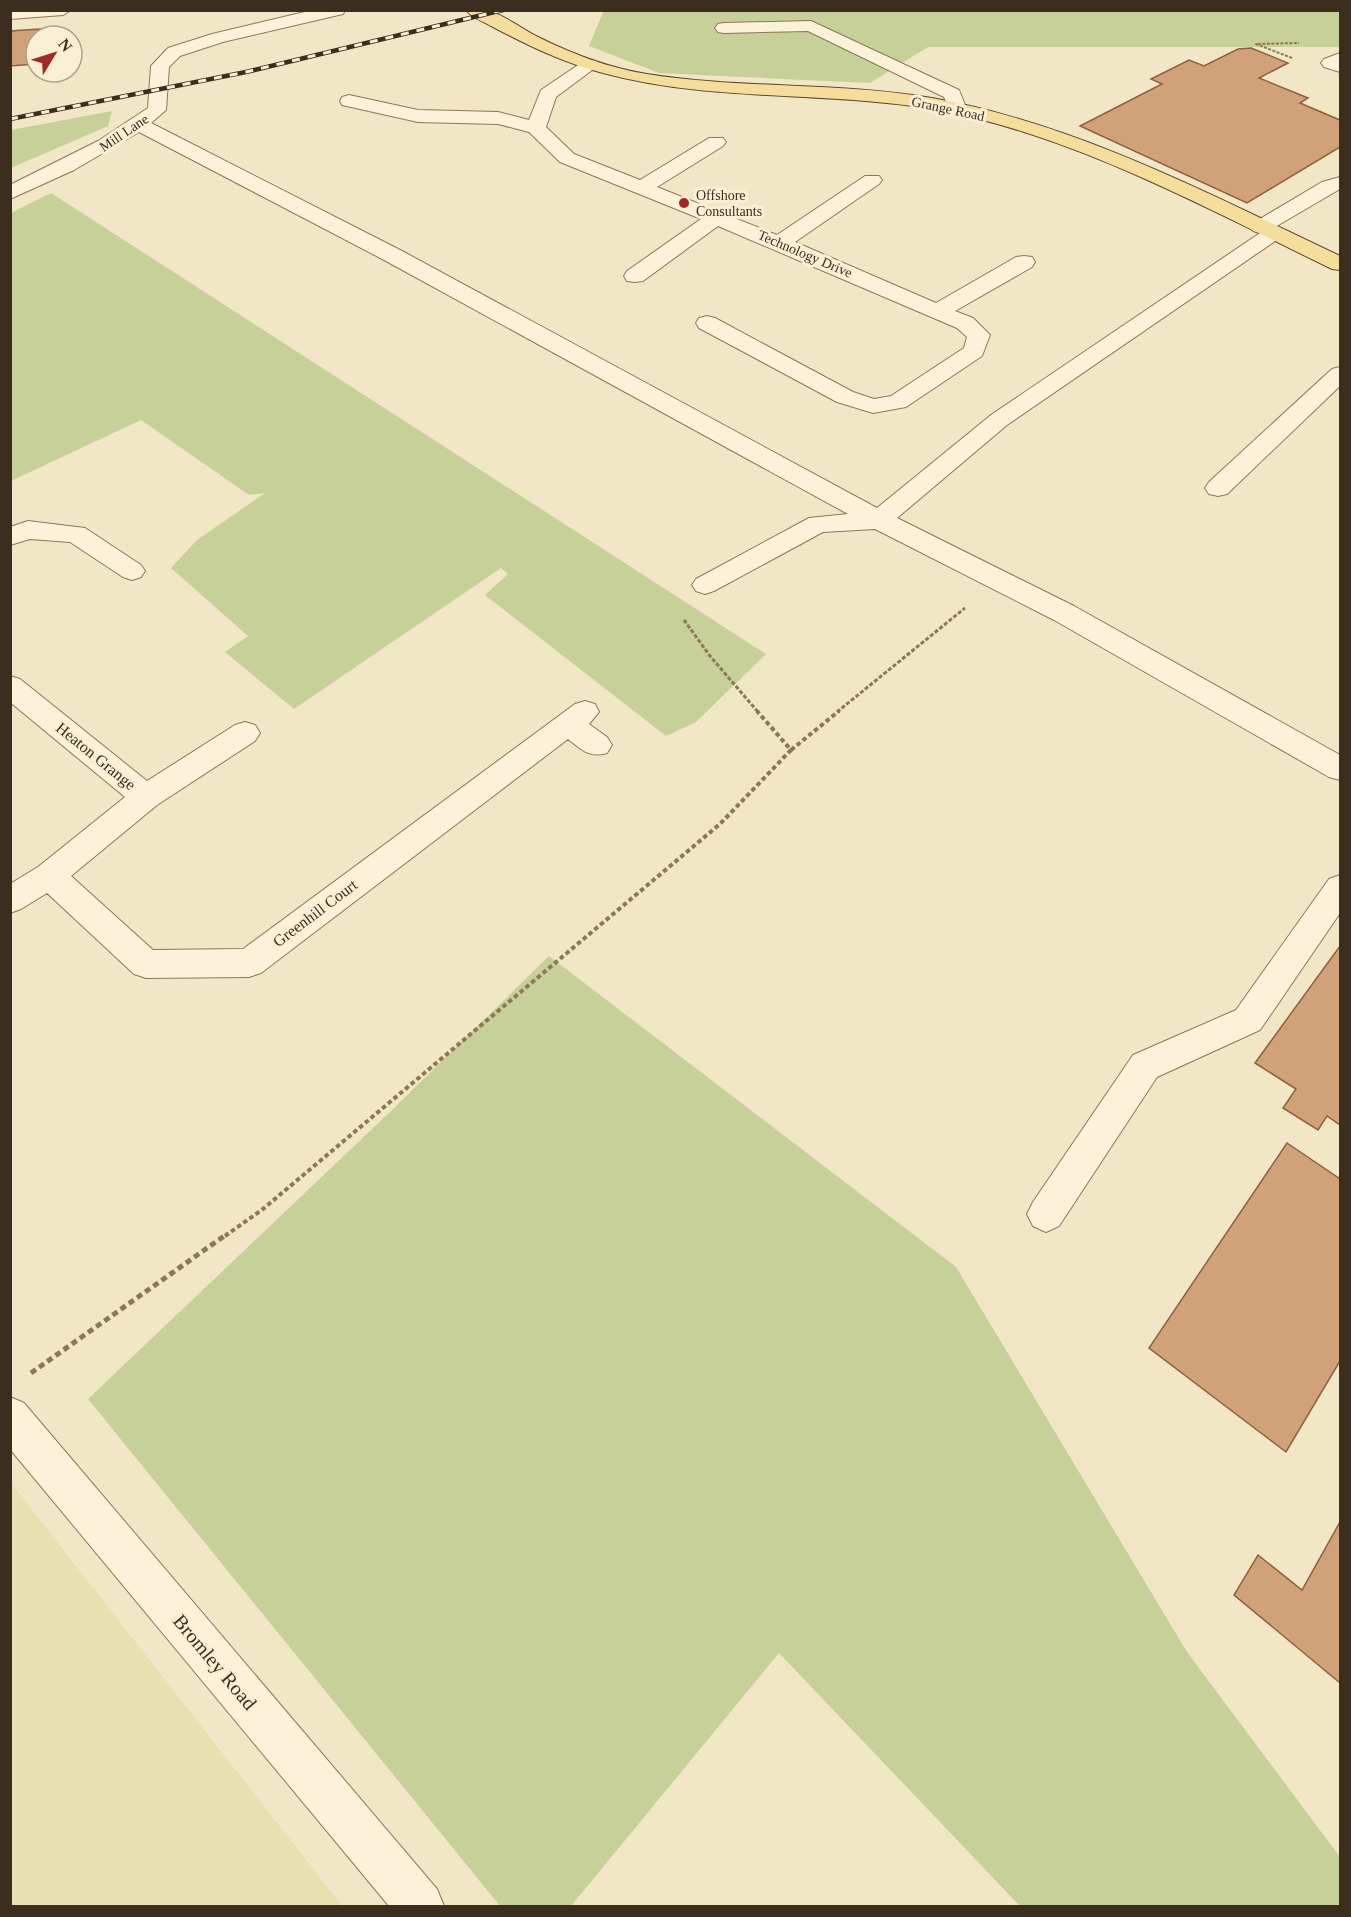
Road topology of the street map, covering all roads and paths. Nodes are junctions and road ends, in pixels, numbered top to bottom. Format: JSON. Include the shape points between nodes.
{"nodes":[{"id":1,"x":63,"y":10,"type":"edge"},
{"id":2,"x":337,"y":10,"type":"edge"},
{"id":3,"x":474,"y":10,"type":"edge"},
{"id":4,"x":507,"y":10,"type":"edge"},
{"id":5,"x":10,"y":14,"type":"edge"},
{"id":6,"x":724,"y":28,"type":"dead end"},
{"id":7,"x":532,"y":41,"type":"junction"},
{"id":8,"x":1341,"y":58,"type":"edge"},
{"id":9,"x":590,"y":64,"type":"junction"},
{"id":10,"x":1341,"y":67,"type":"edge"},
{"id":11,"x":349,"y":101,"type":"dead end"},
{"id":12,"x":958,"y":110,"type":"junction"},
{"id":13,"x":138,"y":124,"type":"junction"},
{"id":14,"x":536,"y":128,"type":"junction"},
{"id":15,"x":716,"y":142,"type":"dead end"},
{"id":16,"x":872,"y":180,"type":"dead end"},
{"id":17,"x":1341,"y":183,"type":"edge"},
{"id":18,"x":642,"y":188,"type":"junction"},
{"id":19,"x":10,"y":193,"type":"edge"},
{"id":20,"x":716,"y":218,"type":"junction"},
{"id":21,"x":1267,"y":230,"type":"junction"},
{"id":22,"x":780,"y":243,"type":"junction"},
{"id":23,"x":1024,"y":262,"type":"dead end"},
{"id":24,"x":1341,"y":264,"type":"edge"},
{"id":25,"x":636,"y":276,"type":"dead end"},
{"id":26,"x":937,"y":311,"type":"junction"},
{"id":27,"x":706,"y":323,"type":"dead end"},
{"id":28,"x":1341,"y":375,"type":"edge"},
{"id":29,"x":1218,"y":488,"type":"dead end"},
{"id":30,"x":879,"y":520,"type":"junction"},
{"id":31,"x":10,"y":537,"type":"edge"},
{"id":32,"x":959,"y":561,"type":"junction"},
{"id":33,"x":132,"y":571,"type":"dead end"},
{"id":34,"x":705,"y":585,"type":"joint"},
{"id":35,"x":10,"y":686,"type":"edge"},
{"id":36,"x":245,"y":733,"type":"dead end"},
{"id":37,"x":597,"y":745,"type":"dead end"},
{"id":38,"x":791,"y":750,"type":"junction"},
{"id":39,"x":1341,"y":769,"type":"edge"},
{"id":40,"x":146,"y":797,"type":"junction"},
{"id":41,"x":49,"y":876,"type":"junction"},
{"id":42,"x":1341,"y":888,"type":"edge"},
{"id":43,"x":10,"y":900,"type":"edge"},
{"id":44,"x":1046,"y":1214,"type":"dead end"},
{"id":45,"x":30,"y":1373,"type":"dead end"},
{"id":46,"x":10,"y":1417,"type":"edge"},
{"id":47,"x":420,"y":1906,"type":"edge"}],
"edges":[{"from":1,"to":5,"type":"street"},
{"from":2,"to":13,"type":"street","name":"Mill Lane","via":[[174,52],[160,66],[157,110]]},
{"from":3,"to":7,"type":"main road","name":"Grange Road"},
{"from":4,"to":7,"type":"main road"},
{"from":6,"to":12,"type":"street","via":[[811,26],[952,94]]},
{"from":7,"to":9,"type":"main road","name":"Grange Road"},
{"from":8,"to":10,"type":"street","via":[[1330,63]]},
{"from":9,"to":12,"type":"main road","name":"Grange Road","via":[[645,79],[762,92],[851,94]]},
{"from":9,"to":14,"type":"street","via":[[548,94]]},
{"from":11,"to":14,"type":"street","via":[[418,116],[498,118]]},
{"from":12,"to":21,"type":"main road","name":"Grange Road","via":[[1045,132],[1148,173]]},
{"from":13,"to":19,"type":"street","name":"Mill Lane","via":[[78,162]]},
{"from":13,"to":30,"type":"street","via":[[394,256]]},
{"from":14,"to":18,"type":"street","name":"Technology Drive","via":[[567,158]]},
{"from":15,"to":18,"type":"street"},
{"from":16,"to":22,"type":"street"},
{"from":17,"to":21,"type":"street","via":[[1329,186]]},
{"from":18,"to":20,"type":"street","name":"Technology Drive"},
{"from":20,"to":22,"type":"street","name":"Technology Drive"},
{"from":20,"to":25,"type":"street"},
{"from":21,"to":24,"type":"main road","name":"Grange Road"},
{"from":21,"to":30,"type":"street","via":[[999,420]]},
{"from":22,"to":26,"type":"street","name":"Technology Drive"},
{"from":23,"to":26,"type":"street"},
{"from":26,"to":27,"type":"street","name":"Technology Drive","via":[[965,323],[979,335],[974,351],[898,402],[873,406],[845,397]]},
{"from":28,"to":29,"type":"street"},
{"from":30,"to":32,"type":"street"},
{"from":30,"to":34,"type":"street","via":[[818,524]]},
{"from":31,"to":33,"type":"street","via":[[28,530],[76,534]]},
{"from":32,"to":38,"type":"path","via":[[970,584],[966,608]]},
{"from":32,"to":39,"type":"street","via":[[1064,613]]},
{"from":34,"to":38,"type":"path","via":[[680,615]]},
{"from":35,"to":40,"type":"street","name":"Heaton Grange"},
{"from":36,"to":40,"type":"street","name":"Heaton Grange"},
{"from":37,"to":41,"type":"street","name":"Greenhill Court","via":[[577,717],[249,963],[146,964]]},
{"from":38,"to":45,"type":"path","via":[[720,824],[263,1209]]},
{"from":40,"to":41,"type":"street"},
{"from":41,"to":43,"type":"street"},
{"from":42,"to":44,"type":"street","via":[[1248,1020],[1145,1066]]},
{"from":46,"to":47,"type":"street","name":"Bromley Road"}]}
